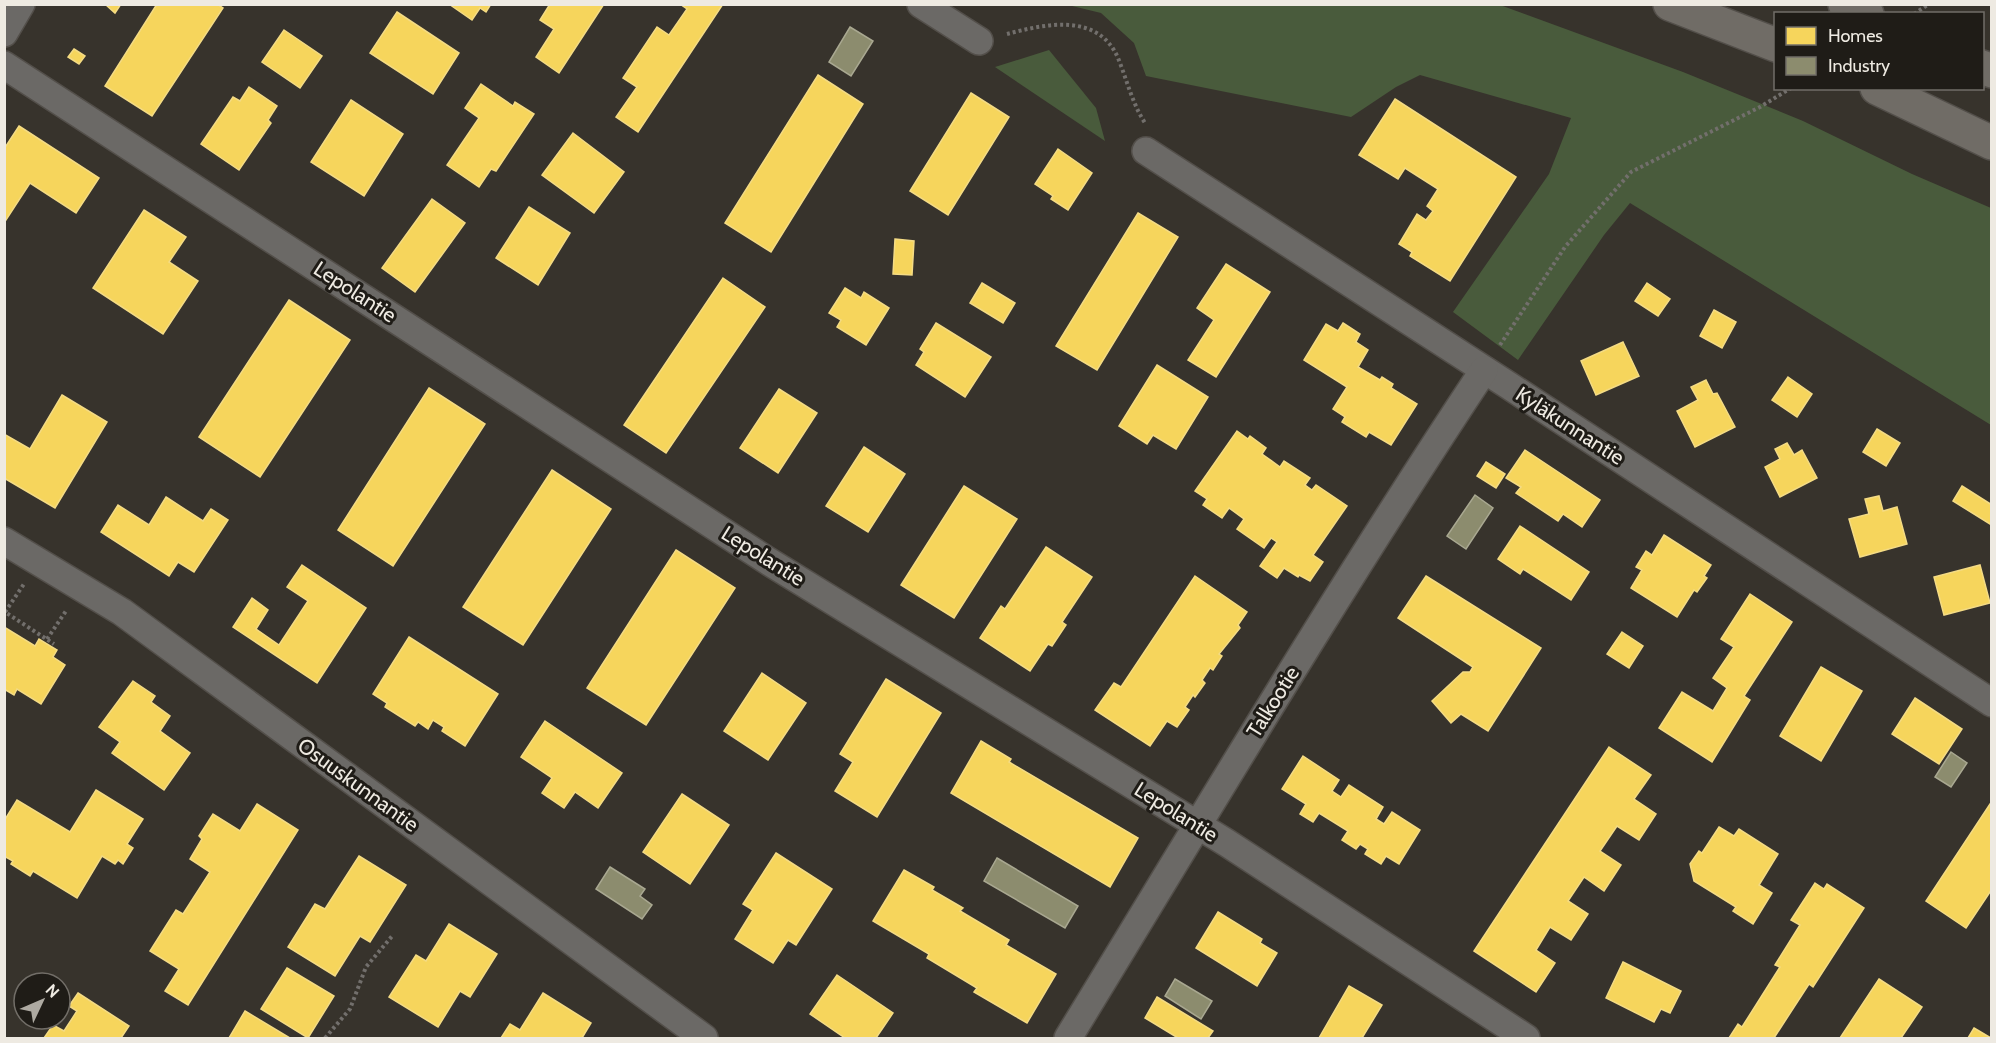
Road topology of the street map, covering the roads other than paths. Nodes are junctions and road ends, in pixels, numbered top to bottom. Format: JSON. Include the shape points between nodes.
{"nodes":[{"id":1,"x":21,"y":4,"type":"edge"},
{"id":2,"x":921,"y":4,"type":"edge"},
{"id":3,"x":1670,"y":4,"type":"edge"},
{"id":4,"x":1845,"y":4,"type":"edge"},
{"id":5,"x":1863,"y":12,"type":"edge"},
{"id":6,"x":4,"y":33,"type":"edge"},
{"id":7,"x":979,"y":41,"type":"road end"},
{"id":8,"x":1774,"y":44,"type":"edge"},
{"id":9,"x":4,"y":65,"type":"edge"},
{"id":10,"x":1881,"y":90,"type":"edge"},
{"id":11,"x":1938,"y":116,"type":"junction"},
{"id":12,"x":1992,"y":143,"type":"edge"},
{"id":13,"x":1146,"y":151,"type":"road end"},
{"id":14,"x":1992,"y":161,"type":"edge"},
{"id":15,"x":1484,"y":370,"type":"junction"},
{"id":16,"x":4,"y":540,"type":"edge"},
{"id":17,"x":1992,"y":703,"type":"edge"},
{"id":18,"x":1198,"y":825,"type":"junction"},
{"id":19,"x":704,"y":1038,"type":"edge"},
{"id":20,"x":1068,"y":1038,"type":"edge"},
{"id":21,"x":1526,"y":1038,"type":"edge"}],
"edges":[{"from":1,"to":6,"type":"street"},
{"from":2,"to":7,"type":"street"},
{"from":3,"to":8,"type":"highway"},
{"from":4,"to":5,"type":"highway"},
{"from":9,"to":18,"type":"street","name":"Lepolantie","via":[[768,561]]},
{"from":10,"to":11,"type":"highway"},
{"from":11,"to":12,"type":"highway"},
{"from":11,"to":14,"type":"highway"},
{"from":13,"to":15,"type":"street","name":"Kyläkunnantie"},
{"from":15,"to":17,"type":"street","name":"Kyläkunnantie"},
{"from":15,"to":18,"type":"street","name":"Talkootie"},
{"from":16,"to":19,"type":"street","name":"Osuuskunnantie","via":[[122,612]]},
{"from":18,"to":20,"type":"street","name":"Talkootie"},
{"from":18,"to":21,"type":"street","name":"Lepolantie"}]}
